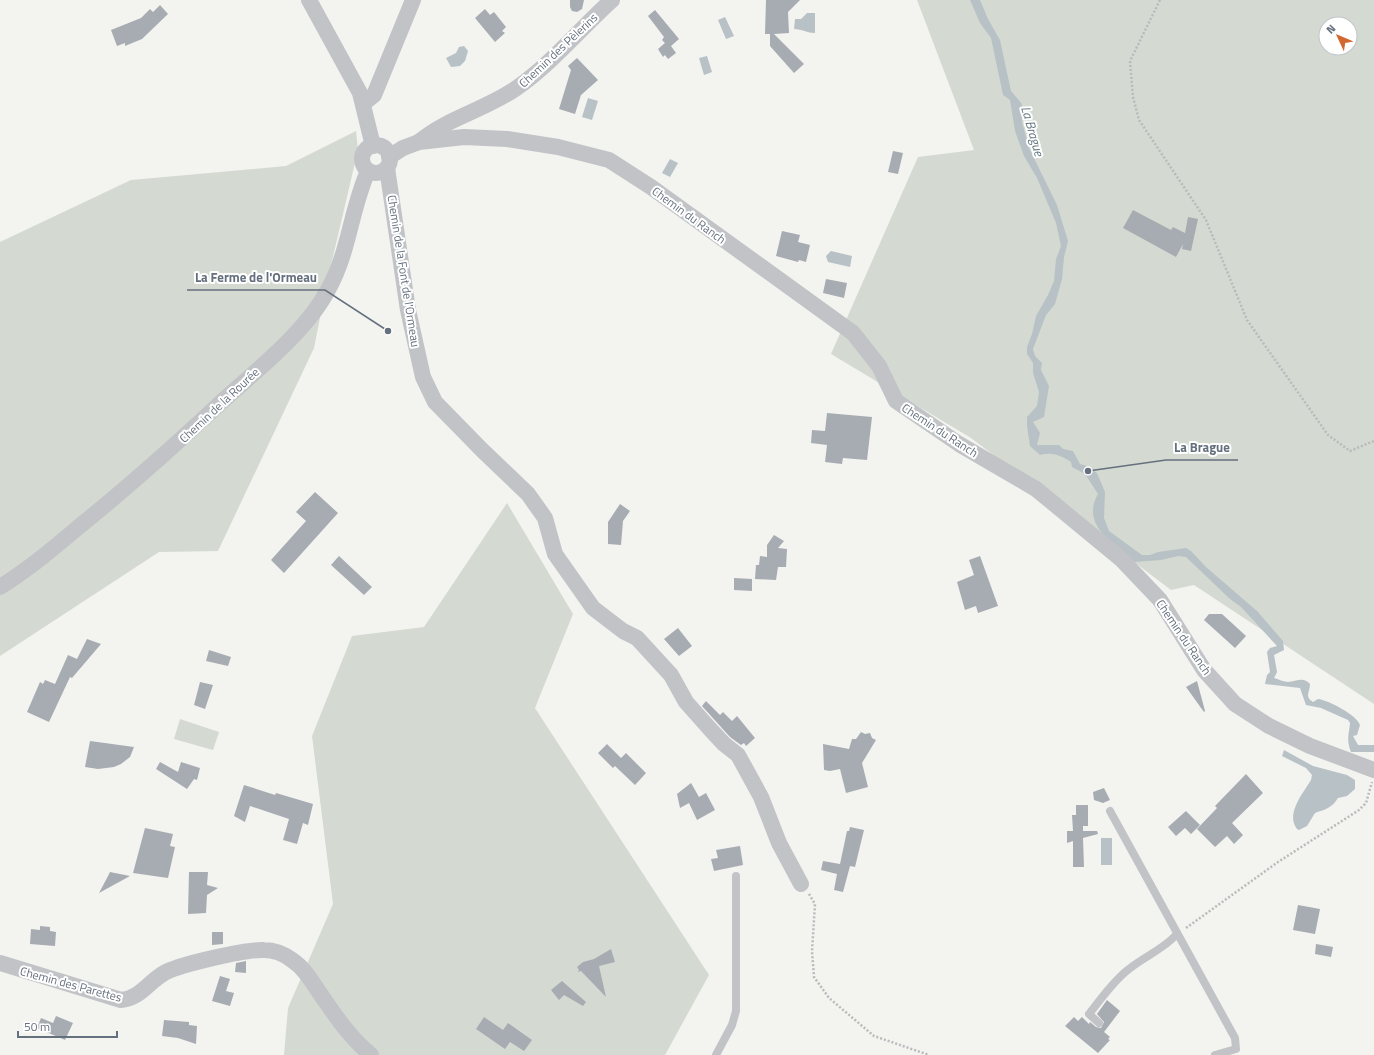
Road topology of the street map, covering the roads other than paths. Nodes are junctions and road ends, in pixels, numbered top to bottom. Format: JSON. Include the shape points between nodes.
{"nodes":[{"id":1,"x":308,"y":0,"type":"edge"},
{"id":2,"x":413,"y":0,"type":"edge"},
{"id":3,"x":612,"y":0,"type":"edge"},
{"id":4,"x":364,"y":103,"type":"junction"},
{"id":5,"x":418,"y":142,"type":"junction"},
{"id":6,"x":373,"y":146,"type":"junction"},
{"id":7,"x":388,"y":162,"type":"junction"},
{"id":8,"x":368,"y":171,"type":"junction"},
{"id":9,"x":0,"y":587,"type":"edge"},
{"id":10,"x":1374,"y":770,"type":"edge"},
{"id":11,"x":1110,"y":811,"type":"dead end"},
{"id":12,"x":736,"y":876,"type":"dead end"},
{"id":13,"x":801,"y":884,"type":"road end"},
{"id":14,"x":1178,"y":934,"type":"junction"},
{"id":15,"x":0,"y":963,"type":"edge"},
{"id":16,"x":1099,"y":1023,"type":"dead end"},
{"id":17,"x":371,"y":1055,"type":"edge"},
{"id":18,"x":716,"y":1055,"type":"edge"},
{"id":19,"x":1215,"y":1055,"type":"edge"}],
"edges":[{"from":1,"to":4,"type":"street"},
{"from":2,"to":4,"type":"street","via":[[374,95]]},
{"from":3,"to":5,"type":"street","name":"Chemin des Pèlerins","via":[[518,87],[476,111],[432,131]]},
{"from":4,"to":6,"type":"street"},
{"from":5,"to":7,"type":"street","name":"Chemin du Ranch","via":[[403,148]]},
{"from":5,"to":10,"type":"street","name":"Chemin du Ranch","via":[[464,137],[507,139],[558,147],[609,160],[651,187],[853,333],[879,366],[896,401],[959,444],[1036,489],[1121,559],[1160,600],[1204,670],[1235,704],[1310,746]]},
{"from":6,"to":7,"type":"street","via":[[384,148]]},
{"from":6,"to":8,"type":"street","via":[[362,156],[362,162]]},
{"from":7,"to":8,"type":"street","via":[[378,173]]},
{"from":7,"to":13,"type":"street","name":"Chemin de la Font de l'Ormeau","via":[[408,310],[423,377],[435,402],[528,494],[545,518],[555,554],[593,608],[623,631],[637,638],[680,688],[686,702],[724,744],[738,755],[761,797],[779,843]]},
{"from":8,"to":9,"type":"street","name":"Chemin de la Rourée","via":[[361,187],[343,254],[329,288],[284,346],[123,491],[27,570]]},
{"from":11,"to":14,"type":"lane"},
{"from":12,"to":18,"type":"lane","via":[[736,1012]]},
{"from":14,"to":16,"type":"lane","via":[[1169,944],[1128,969],[1107,992],[1089,1014]]},
{"from":14,"to":19,"type":"lane","via":[[1235,1038],[1236,1049]]},
{"from":15,"to":17,"type":"street","name":"Chemin des Parettes","via":[[121,1000],[135,996],[158,976],[168,971],[219,956],[263,950],[276,952],[291,959],[303,969],[349,1034]]}]}
